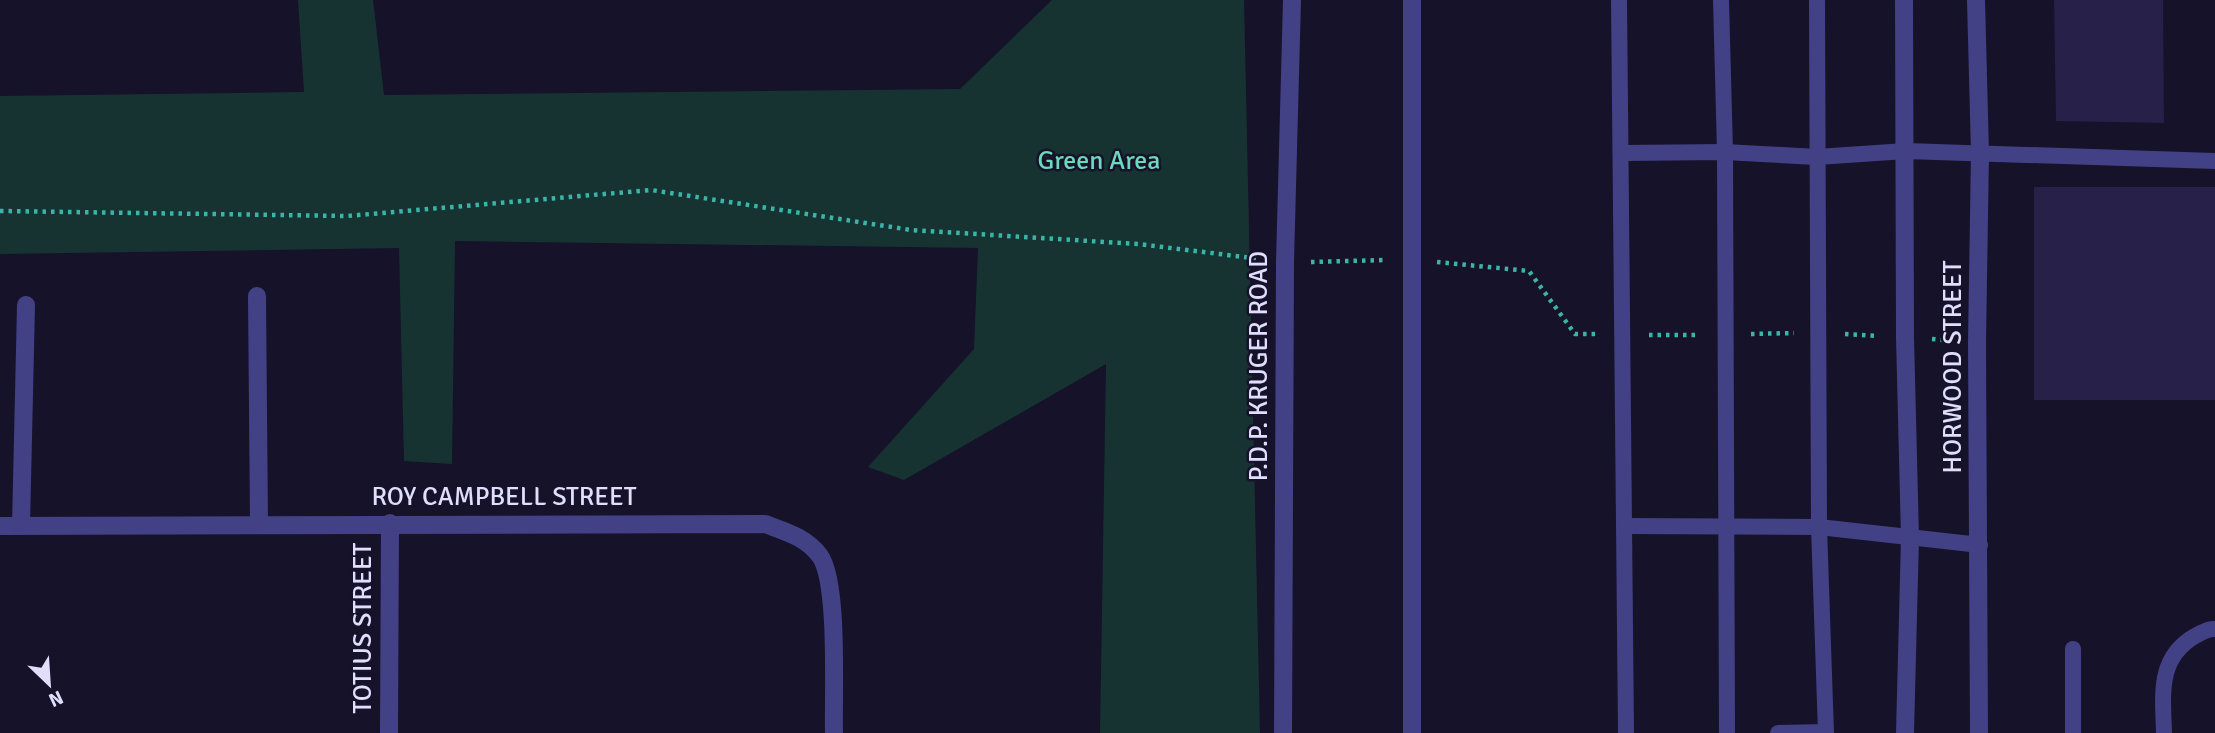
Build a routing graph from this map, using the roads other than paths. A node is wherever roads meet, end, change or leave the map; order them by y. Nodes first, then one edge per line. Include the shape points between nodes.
1 (1292, 0) edge
2 (1412, 0) edge
3 (1619, 0) edge
4 (1721, 0) edge
5 (1817, 0) edge
6 (1904, 0) edge
7 (1976, 0) edge
8 (1906, 151) junction
9 (1725, 152) junction
10 (1623, 153) junction
11 (1980, 153) junction
12 (1817, 157) junction
13 (2215, 161) edge
14 (257, 296) dead end
15 (26, 305) dead end
16 (390, 523) junction
17 (260, 524) junction
18 (0, 526) edge
19 (21, 526) junction
20 (1625, 526) junction
21 (1726, 526) junction
22 (1819, 527) junction
23 (1910, 538) junction
24 (1980, 545) junction
25 (2215, 629) edge
26 (2073, 649) dead end
27 (389, 733) edge
28 (834, 733) edge
29 (1283, 733) edge
30 (1412, 733) edge
31 (1626, 733) edge
32 (1727, 733) edge
33 (1778, 733) edge
34 (1826, 733) edge
35 (1905, 733) edge
36 (1979, 733) edge
37 (2073, 733) edge
38 (2164, 733) edge

1 - 29 street, P.D.P. KRUGER ROAD via 1285,262
2 - 30 street
3 - 10 lane
4 - 9 lane
5 - 12 lane
6 - 8 street
7 - 11 street, HORWOOD STREET
8 - 11 lane
8 - 12 lane
8 - 23 street
9 - 10 lane
9 - 12 lane
9 - 21 lane
10 - 20 lane
11 - 13 lane
11 - 24 street, HORWOOD STREET
12 - 22 lane
14 - 17 street
15 - 19 street
16 - 17 street, ROY CAMPBELL STREET
16 - 27 street, TOTIUS STREET
16 - 28 street, ROY CAMPBELL STREET via 765,524 801,538 821,558 829,587
17 - 19 street, ROY CAMPBELL STREET
18 - 19 street, ROY CAMPBELL STREET
20 - 21 lane
20 - 31 lane
21 - 22 lane
21 - 32 lane
22 - 23 lane
22 - 34 lane
23 - 24 lane
23 - 35 street
24 - 36 street, HORWOOD STREET
25 - 38 lane via 2181,644 2162,676
26 - 37 lane
33 - 34 lane

